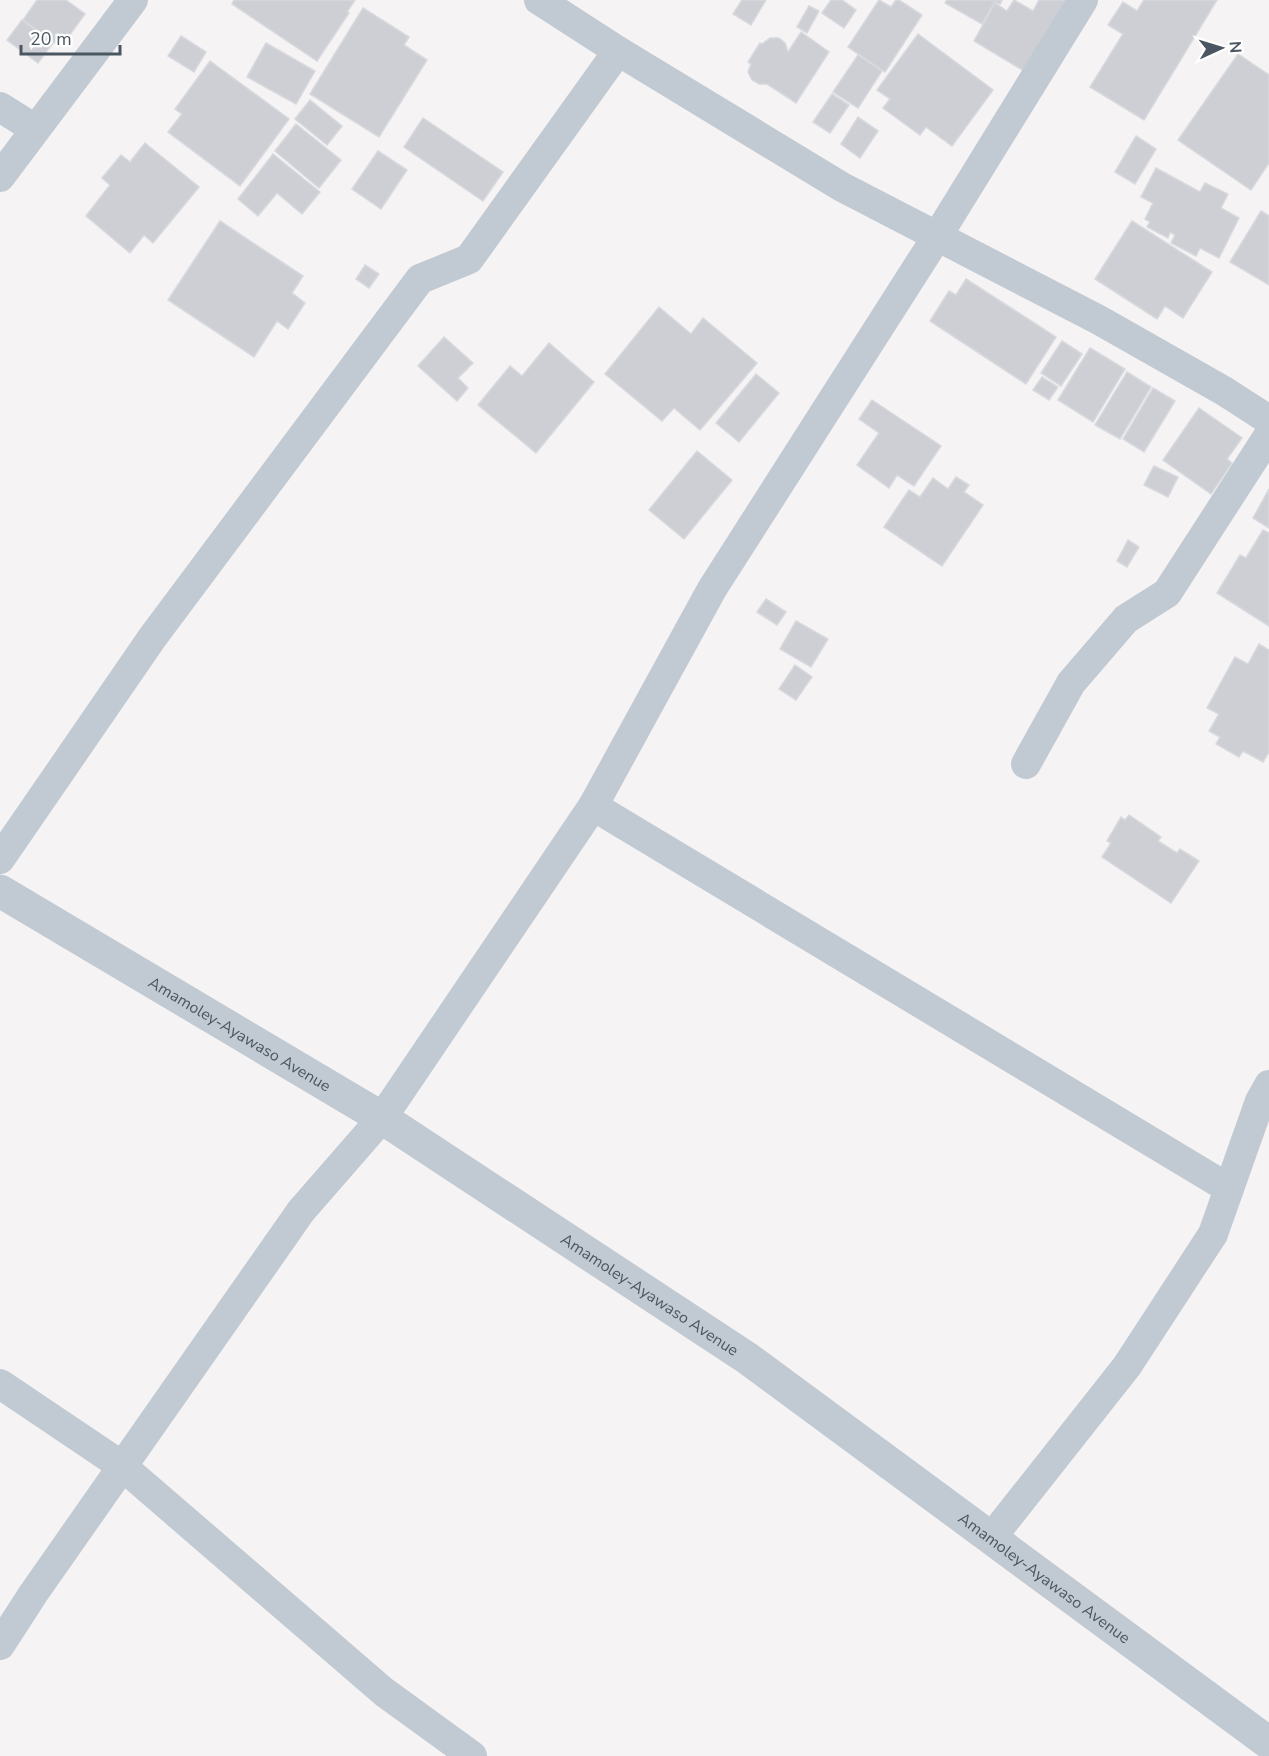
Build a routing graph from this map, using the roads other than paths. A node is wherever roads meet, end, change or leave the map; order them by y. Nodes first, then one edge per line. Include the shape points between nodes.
1 (133, 0) edge
2 (539, 0) edge
3 (1083, 0) edge
4 (618, 51) junction
5 (0, 107) edge
6 (35, 129) junction
7 (0, 177) edge
8 (938, 235) junction
9 (1269, 420) edge
10 (1269, 435) edge
11 (1026, 764) dead end
12 (593, 806) junction
13 (0, 859) edge
14 (0, 891) edge
15 (1269, 1085) edge
16 (382, 1119) junction
17 (1228, 1188) junction
18 (0, 1384) edge
19 (122, 1466) junction
20 (992, 1537) junction
21 (0, 1645) edge
22 (1269, 1743) edge
23 (472, 1756) edge

1 - 6 street
2 - 4 street
3 - 8 street
4 - 8 street via 842,186
4 - 13 street via 469,259 420,279 152,638
5 - 6 street
6 - 7 street
8 - 9 street via 1099,320
8 - 12 street via 712,589
10 - 11 street via 1167,592 1126,619 1071,683
12 - 16 street
12 - 17 street
14 - 16 street, Amamoley-Ayawaso Avenue
15 - 17 street
16 - 19 street via 301,1211
16 - 20 street, Amamoley-Ayawaso Avenue via 747,1358
17 - 20 street via 1213,1234 1127,1366
18 - 19 street
19 - 21 street
19 - 23 street via 384,1692
20 - 22 street, Amamoley-Ayawaso Avenue

